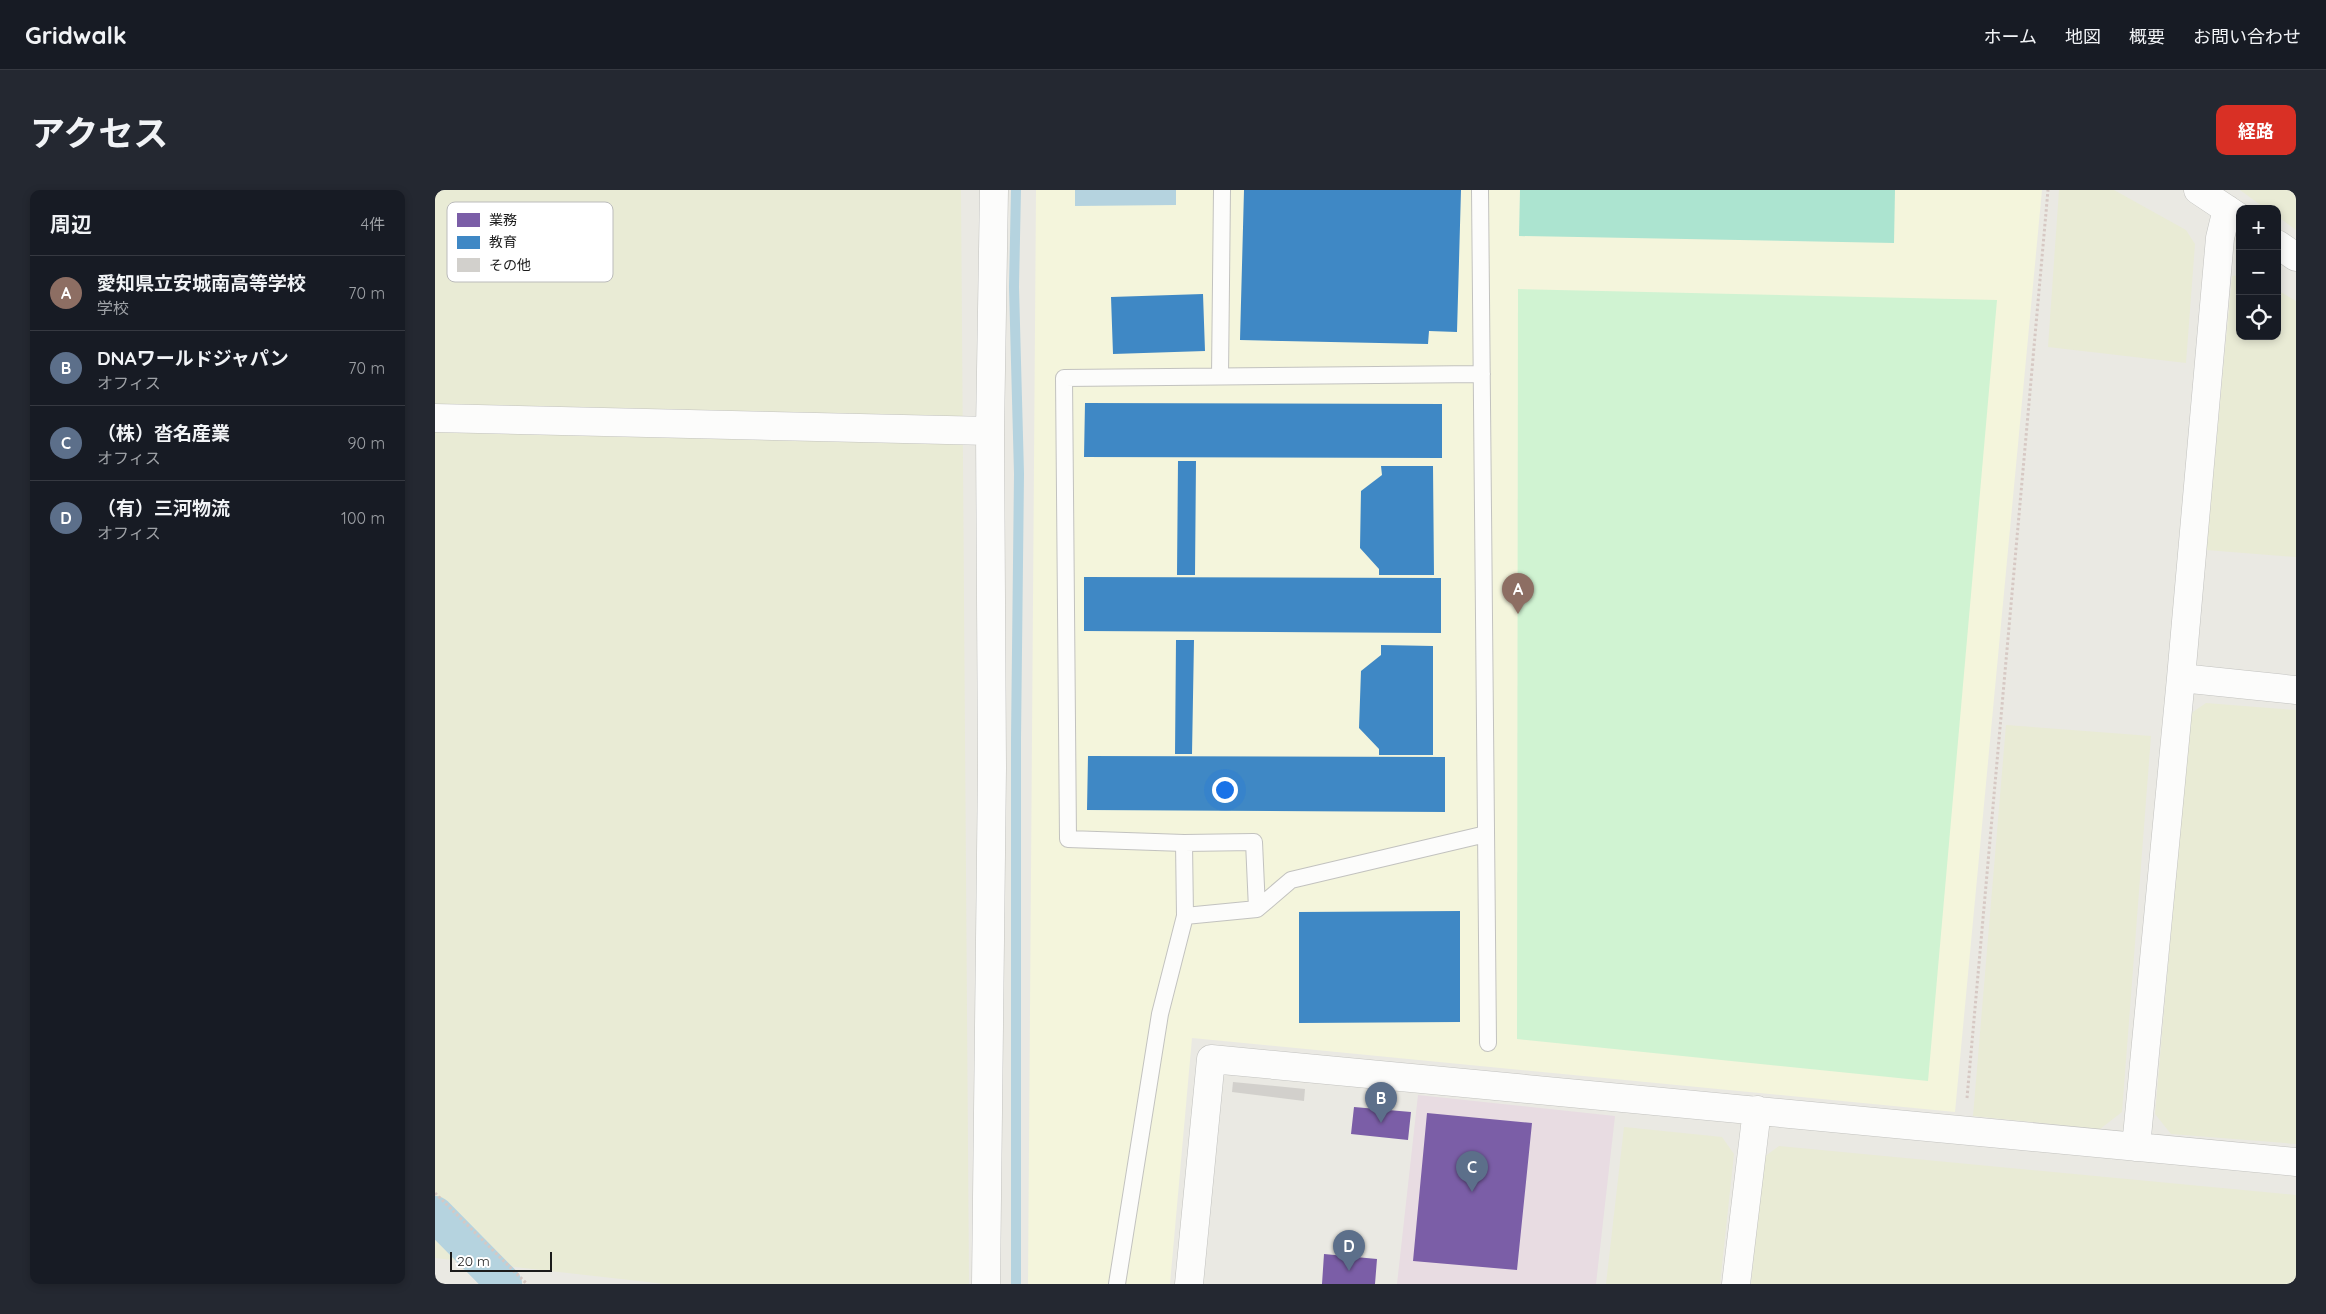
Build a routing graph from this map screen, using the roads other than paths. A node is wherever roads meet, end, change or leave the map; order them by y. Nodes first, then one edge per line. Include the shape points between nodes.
1 (994, 190) edge
2 (1223, 190) edge
3 (1480, 190) edge
4 (2198, 190) edge
5 (2234, 213) edge
6 (2281, 247) edge
7 (2296, 257) edge
8 (1482, 374) junction
9 (1220, 376) junction
10 (435, 418) edge
11 (990, 431) junction
12 (2181, 678) junction
13 (2296, 690) edge
14 (1486, 834) junction
15 (1183, 843) junction
16 (1257, 909) junction
17 (1185, 916) junction
18 (1488, 1043) dead end
19 (1757, 1110) junction
20 (2136, 1146) junction
21 (2296, 1162) edge
22 (986, 1284) edge
23 (1117, 1284) edge
24 (1189, 1284) edge
25 (1736, 1284) edge

1 - 11 street
2 - 9 lane
3 - 8 lane
4 - 5 street
5 - 12 street via 2219,238
6 - 7 street
8 - 9 lane
8 - 14 lane
9 - 15 lane via 1064,378 1068,839
10 - 11 street
11 - 22 street via 992,768
12 - 13 street
12 - 20 street
14 - 16 lane via 1291,880
14 - 18 lane
15 - 16 lane via 1254,842
15 - 17 lane
16 - 17 lane
17 - 23 lane via 1160,1014
19 - 20 street
19 - 24 street via 1211,1058
19 - 25 street
20 - 21 street

